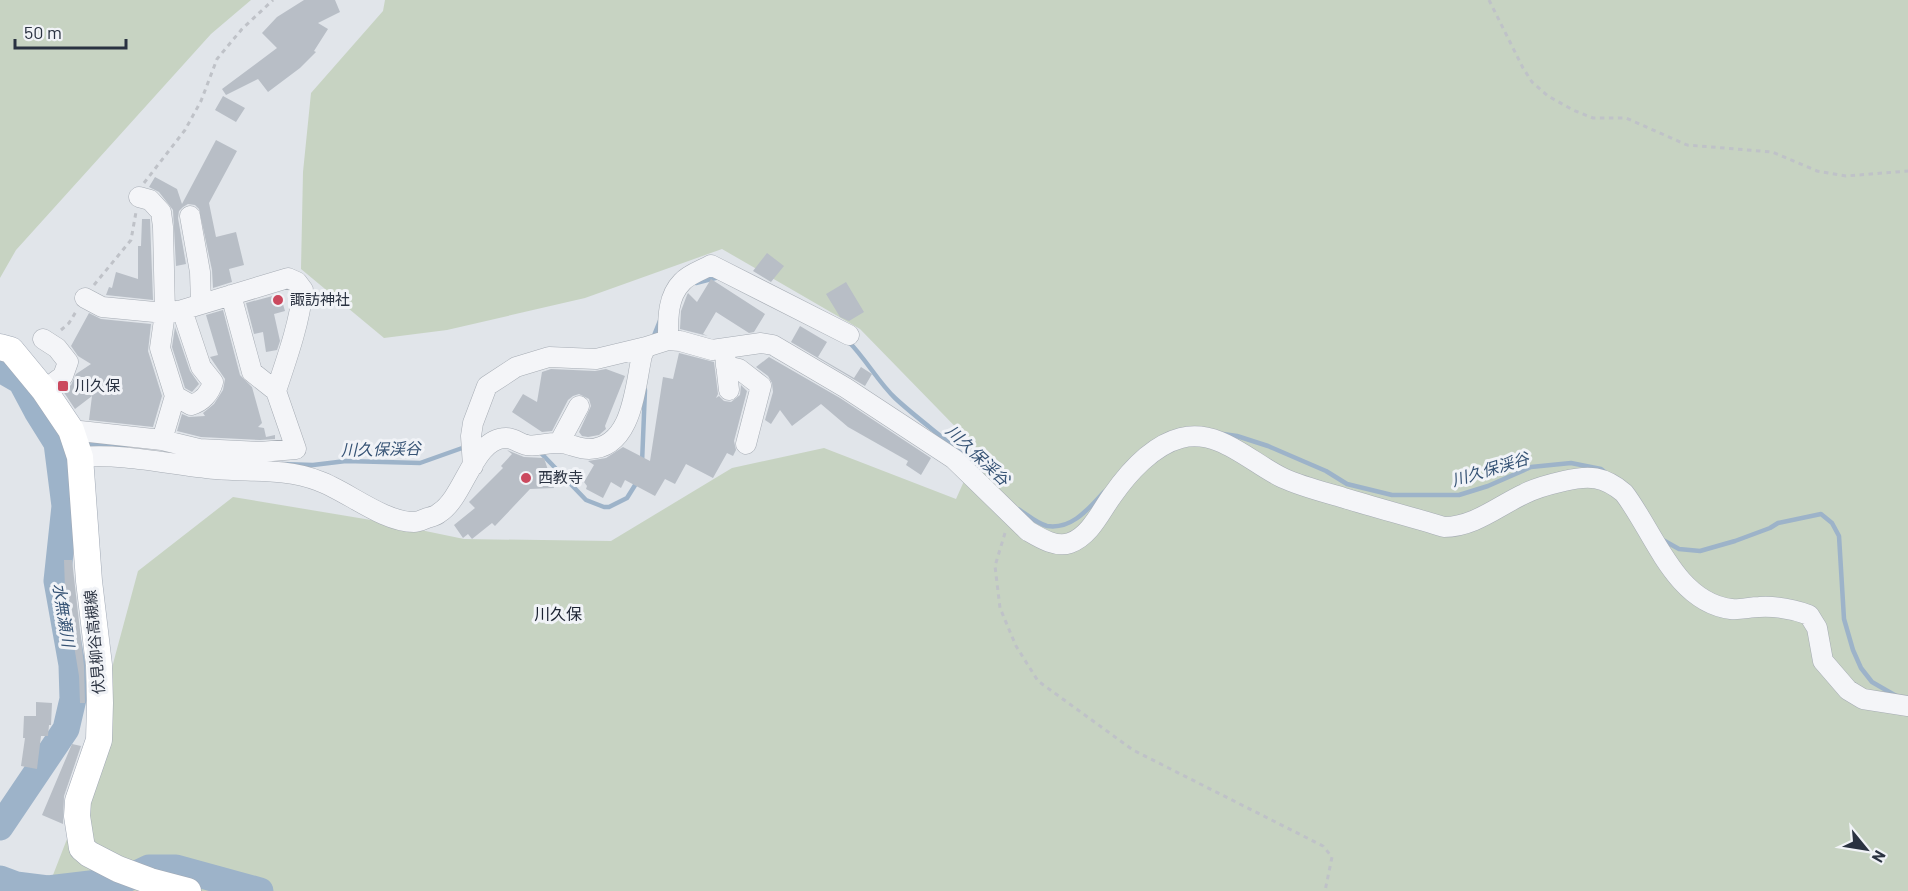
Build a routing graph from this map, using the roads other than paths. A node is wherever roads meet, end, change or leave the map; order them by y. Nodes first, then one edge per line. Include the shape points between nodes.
1 (139, 197) dead end
2 (190, 216) dead end
3 (231, 295) junction
4 (85, 298) dead end
5 (201, 304) junction
6 (173, 312) junction
7 (849, 335) dead end
8 (43, 339) dead end
9 (668, 340) junction
10 (0, 347) edge
11 (646, 347) junction
12 (725, 358) junction
13 (44, 390) junction
14 (729, 390) dead end
15 (276, 391) junction
16 (175, 396) junction
17 (579, 406) dead end
18 (162, 440) junction
19 (559, 443) junction
20 (76, 444) junction
21 (746, 444) dead end
22 (198, 458) junction
23 (473, 466) junction
24 (1908, 706) edge
25 (188, 891) edge

1 - 6 street via 150,200 161,213
2 - 5 street
3 - 5 street
3 - 15 street via 252,372
3 - 15 street via 288,278 303,290 294,338
4 - 6 street via 102,307
5 - 6 street
6 - 16 street via 160,348
6 - 16 street via 213,382 212,389 199,403 191,405
7 - 9 street via 711,265 683,280 672,295
8 - 13 street via 68,362 63,376
9 - 11 street
9 - 12 street via 712,350
10 - 13 main road, 伏見柳谷高槻線 via 11,350
11 - 19 street via 623,431 609,443 592,449
11 - 23 street via 596,358 549,357 516,367 487,386 473,423
12 - 14 street
12 - 21 street via 761,386
12 - 24 street via 762,343 782,350 954,459 1028,531 1058,544 1070,543 1083,534 1129,474 1163,445 1196,436 1218,441 1301,485 1444,527 1472,523 1527,492 1550,484 1588,477 1602,479 1624,493 1675,573 1700,597 1732,610 1782,608 1809,615 1817,628 1823,661 1848,690 1863,699
13 - 20 main road, 伏見柳谷高槻線
15 - 22 street via 296,449
16 - 18 street
17 - 19 street
18 - 20 street
18 - 22 street
19 - 23 street via 527,445 507,438 496,440 480,453
20 - 22 street via 104,455
20 - 25 main road, 伏見柳谷高槻線 via 100,703 99,740 78,801 82,848 118,869
22 - 23 street via 319,481 378,511 416,523 440,513

